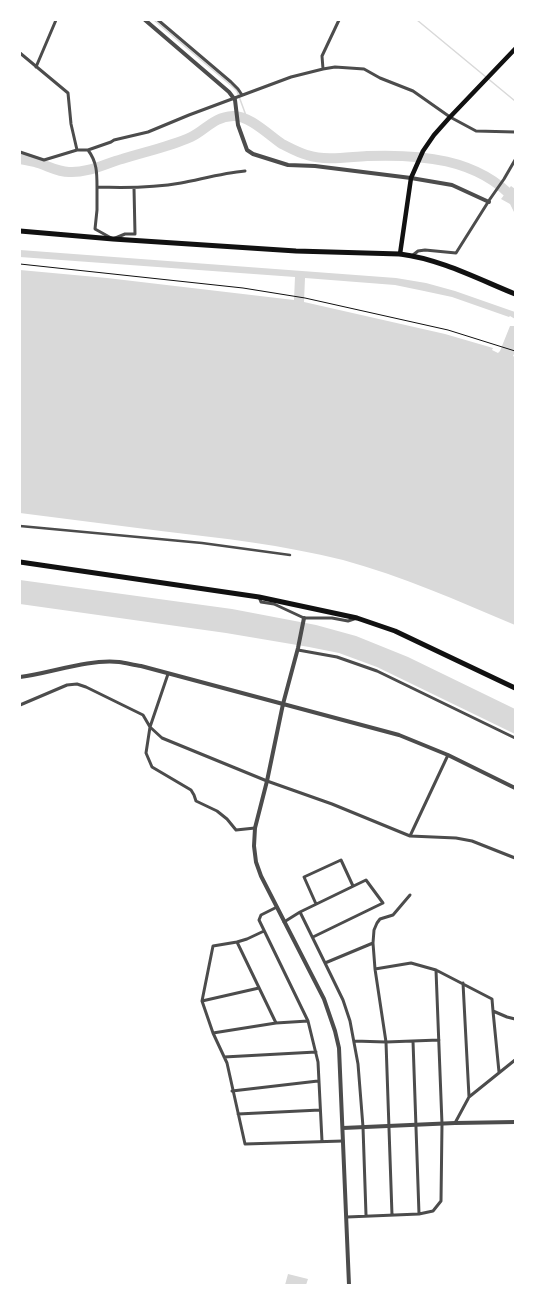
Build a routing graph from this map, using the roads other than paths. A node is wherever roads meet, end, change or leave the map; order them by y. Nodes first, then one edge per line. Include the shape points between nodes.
1 (56, 20) edge
2 (145, 20) edge
3 (158, 20) edge
4 (339, 20) edge
5 (515, 49) edge
6 (20, 53) edge
7 (36, 67) junction
8 (323, 69) junction
9 (242, 95) junction
10 (234, 99) junction
11 (450, 117) junction
12 (515, 132) edge
13 (77, 150) junction
14 (88, 150) junction
15 (20, 152) edge
16 (515, 160) edge
17 (245, 171) dead end
18 (411, 178) junction
19 (97, 187) junction
20 (134, 188) junction
21 (489, 201) junction
22 (20, 231) edge
23 (114, 239) junction
24 (400, 254) junction
25 (412, 256) junction
26 (515, 294) edge
27 (20, 526) edge
28 (290, 555) dead end
29 (20, 562) edge
30 (259, 597) junction
31 (304, 618) junction
32 (357, 618) junction
33 (298, 649) junction
34 (168, 674) junction
35 (20, 677) edge
36 (515, 688) edge
37 (283, 704) junction
38 (20, 705) edge
39 (150, 727) junction
40 (515, 738) edge
41 (448, 755) junction
42 (267, 780) junction
43 (515, 788) edge
44 (255, 828) junction
45 (410, 836) junction
46 (515, 858) edge
47 (353, 886) junction
48 (410, 895) dead end
49 (316, 904) junction
50 (277, 908) junction
51 (300, 912) junction
52 (284, 922) junction
53 (264, 931) junction
54 (313, 937) junction
55 (237, 942) junction
56 (372, 943) junction
57 (325, 963) junction
58 (375, 969) junction
59 (436, 970) junction
60 (463, 983) junction
61 (259, 988) junction
62 (202, 1001) junction
63 (493, 1011) junction
64 (515, 1019) edge
65 (308, 1021) junction
66 (276, 1023) junction
67 (213, 1033) junction
68 (439, 1040) junction
69 (354, 1041) junction
70 (413, 1041) junction
71 (386, 1042) junction
72 (316, 1052) junction
73 (224, 1057) junction
74 (515, 1060) edge
75 (499, 1072) junction
76 (318, 1081) junction
77 (232, 1091) junction
78 (469, 1097) junction
79 (320, 1110) junction
80 (238, 1114) junction
81 (515, 1122) edge
82 (455, 1123) junction
83 (416, 1124) junction
84 (442, 1124) junction
85 (389, 1126) junction
86 (363, 1127) junction
87 (343, 1128) junction
88 (322, 1141) junction
89 (343, 1141) junction
90 (419, 1214) junction
91 (366, 1215) junction
92 (392, 1215) junction
93 (347, 1217) junction
94 (349, 1285) edge

1 - 7 street
2 - 10 street via 221,84
3 - 9 street via 231,82
4 - 8 street via 322,56
5 - 11 main road
6 - 7 street
7 - 13 street via 68,93
8 - 9 street via 291,77
8 - 11 street via 335,67 364,70 413,91
9 - 10 street
10 - 14 street via 148,132 114,140
10 - 18 street via 238,125 247,150 254,154 288,165
11 - 12 street via 476,131
11 - 18 main road via 423,151
13 - 14 street
13 - 15 street via 44,160
14 - 19 street via 97,170
16 - 21 street
17 - 20 street via 180,183
18 - 21 street via 452,185
18 - 24 main road
19 - 20 street
19 - 23 street via 95,229
20 - 23 street via 135,234 125,234
21 - 25 street via 456,253 425,250 418,251
22 - 23 main road
23 - 24 main road via 296,251
24 - 25 main road
25 - 26 main road via 460,270
27 - 28 street via 202,543
29 - 30 main road
30 - 31 street via 261,602 274,604
30 - 32 main road
31 - 32 street
31 - 33 street
32 - 36 main road via 395,631
33 - 37 street
33 - 40 street via 337,657 377,671
34 - 35 street via 119,662 102,662
34 - 37 street
34 - 39 street
37 - 41 street via 400,735
37 - 42 street
38 - 39 street via 76,684 143,715
39 - 42 street via 162,738
39 - 44 street via 146,753 152,767 190,790 196,801 216,811 236,830
41 - 43 street
41 - 45 street
42 - 44 street
42 - 45 street
44 - 50 street via 256,862
45 - 46 street via 472,841
47 - 49 street
47 - 49 street via 341,860 304,877
47 - 54 street via 366,880 383,903
48 - 56 street via 393,915 380,919 374,930
49 - 51 street
50 - 52 street
50 - 53 street via 261,915
51 - 52 street
51 - 54 street
52 - 87 street via 324,999 335,1031 341,1066
53 - 55 street
53 - 65 street
54 - 57 street
55 - 61 street
55 - 62 street via 213,946
56 - 57 street
56 - 58 street
57 - 69 street via 343,1000
58 - 59 street via 411,963
58 - 71 street
59 - 60 street
59 - 68 street
60 - 63 street via 492,999
60 - 78 street
61 - 62 street
61 - 66 street
62 - 67 street
63 - 64 street
63 - 75 street
65 - 66 street
65 - 72 street
66 - 67 street
67 - 73 street
68 - 70 street
68 - 84 street
69 - 71 street
69 - 86 street
70 - 71 street
70 - 83 street
71 - 85 street
72 - 73 street
72 - 76 street
73 - 77 street
74 - 75 street
75 - 78 street
76 - 77 street
76 - 79 street
77 - 80 street
78 - 82 street
79 - 80 street
79 - 88 street
80 - 88 street via 245,1144
81 - 82 street
82 - 84 street
83 - 84 street
83 - 85 street
83 - 90 street
84 - 90 street via 441,1201 433,1212
85 - 86 street
85 - 92 street
86 - 87 street
86 - 91 street
87 - 89 street
88 - 89 street
89 - 93 street
90 - 92 street
91 - 92 street
91 - 93 street
93 - 94 street

